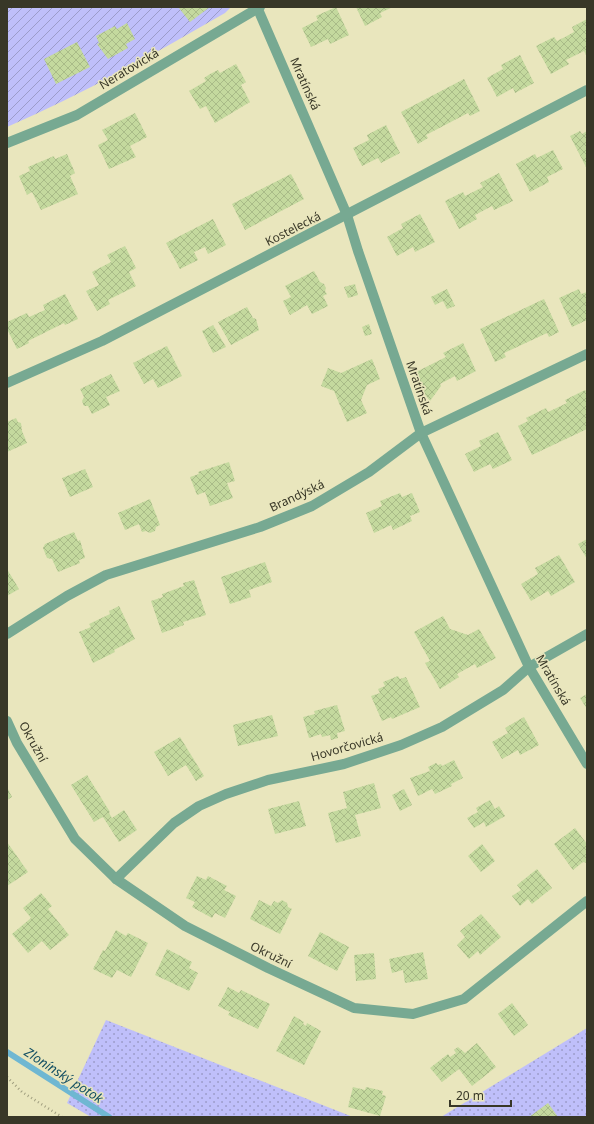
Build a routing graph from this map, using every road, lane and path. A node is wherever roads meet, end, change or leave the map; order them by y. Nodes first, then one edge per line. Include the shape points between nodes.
1 (258, 7) edge
2 (587, 90) edge
3 (7, 143) edge
4 (347, 215) junction
5 (587, 354) edge
6 (7, 383) edge
7 (421, 433) junction
8 (7, 634) edge
9 (587, 634) edge
10 (529, 667) junction
11 (7, 721) edge
12 (587, 764) edge
13 (116, 879) junction
14 (587, 901) edge
15 (7, 1077) edge
16 (62, 1117) edge

1 - 3 street, Neratovická via 77,115
1 - 4 street, Mratínská
2 - 4 street, Kostelecká
4 - 6 street, Kostelecká via 102,341
4 - 7 street, Mratínská
5 - 7 street, Brandýská
7 - 8 street, Brandýská via 369,472 312,506 260,527 106,574
7 - 10 street, Mratínská
9 - 10 street, Hovorčovická
10 - 12 street, Mratínská
10 - 13 street, Hovorčovická via 503,690 442,727 401,745 344,764 268,780 199,806 174,823
11 - 13 street, Okružní via 17,743 75,839
13 - 14 street, Okružní via 184,926 354,1008 414,1014 464,999
15 - 16 path via 22,1092

